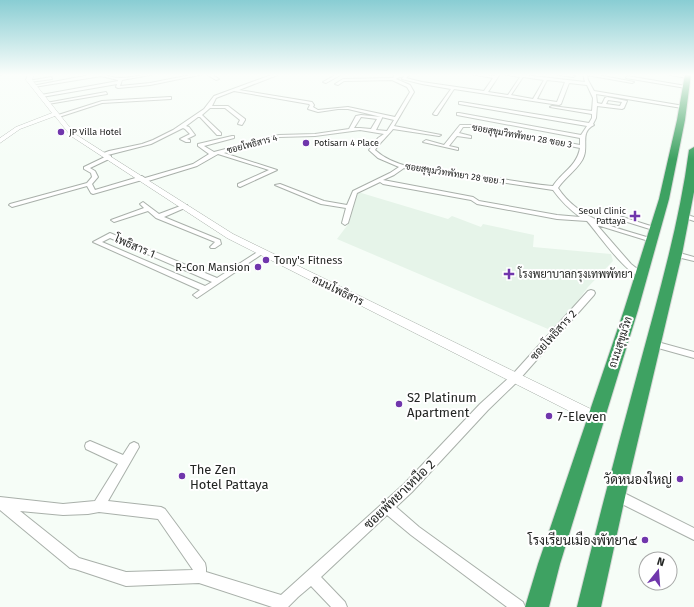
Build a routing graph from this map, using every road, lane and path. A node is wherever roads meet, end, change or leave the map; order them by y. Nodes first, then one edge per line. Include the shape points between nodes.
1 (47, 102) edge
2 (101, 102) edge
3 (210, 102) edge
4 (306, 102) edge
5 (406, 102) edge
6 (409, 102) edge
7 (443, 102) edge
8 (528, 102) edge
9 (549, 102) edge
10 (560, 102) edge
11 (654, 102) edge
12 (683, 102) edge
13 (461, 103) dead end
14 (595, 104) joint
15 (604, 105) dead end
16 (209, 107) junction
17 (682, 107) junction
18 (406, 109) dead end
19 (593, 113) junction
20 (435, 114) dead end
21 (459, 114) dead end
22 (56, 115) junction
23 (198, 116) junction
24 (397, 119) junction
25 (240, 124) dead end
26 (592, 124) junction
27 (182, 126) junction
28 (392, 127) junction
29 (351, 130) junction
30 (373, 130) junction
31 (388, 133) junction
32 (219, 134) dead end
33 (456, 134) junction
34 (439, 135) dead end
35 (232, 137) dead end
36 (469, 137) dead end
37 (582, 137) junction
38 (0, 141) edge
39 (188, 141) dead end
40 (426, 142) dead end
41 (446, 146) junction
42 (584, 148) junction
43 (456, 149) dead end
44 (220, 152) junction
45 (675, 152) junction
46 (213, 154) junction
47 (694, 154) edge
48 (106, 156) junction
49 (403, 166) junction
50 (144, 179) junction
51 (383, 182) dead end
52 (89, 184) junction
53 (240, 185) dead end
54 (278, 185) dead end
55 (555, 188) junction
56 (143, 204) dead end
57 (12, 205) dead end
58 (185, 206) junction
59 (350, 207) junction
60 (148, 209) junction
61 (610, 215) dead end
62 (689, 217) edge
63 (158, 218) junction
64 (589, 219) junction
65 (114, 220) dead end
66 (344, 223) dead end
67 (654, 235) junction
68 (213, 247) dead end
69 (261, 252) junction
70 (676, 254) junction
71 (694, 260) edge
72 (641, 275) junction
73 (217, 281) junction
74 (205, 289) junction
75 (591, 292) dead end
76 (197, 295) dead end
77 (654, 344) junction
78 (694, 355) edge
79 (515, 378) junction
80 (596, 418) junction
81 (90, 446) dead end
82 (134, 447) dead end
83 (124, 461) junction
84 (616, 494) junction
85 (1, 503) edge
86 (99, 506) junction
87 (387, 506) junction
88 (694, 534) edge
89 (199, 576) junction
90 (312, 577) junction
91 (281, 605) edge
92 (340, 607) edge
93 (518, 607) edge
94 (537, 607) edge
95 (589, 607) edge

1 - 22 street, ถนนโพธิสาร
2 - 22 street
3 - 16 street
4 - 24 street via 310,103 310,108 315,110 343,108
5 - 24 street, ซอยสุขุมวิทพัทยา 28 ซอย 1
6 - 18 street
7 - 20 street
8 - 19 street
9 - 10 street
11 - 17 street
12 - 17 highway, ถนนสุขุมวิท
13 - 26 street
14 - 15 street
14 - 19 street
16 - 23 street
16 - 25 street via 226,107 243,120
17 - 45 highway, ถนนสุขุมวิท
19 - 26 street
21 - 37 street
22 - 38 street via 18,128
22 - 48 street, ถนนโพธิสาร via 74,135
23 - 27 street
23 - 32 street
24 - 28 street, ซอยสุขุมวิทพัทยา 28 ซอย 1
26 - 37 street
27 - 39 street via 193,134 182,139
27 - 48 street via 156,141 121,148
28 - 31 street, ซอยสุขุมวิทพัทยา 28 ซอย 1
28 - 34 street
29 - 30 street, ซอยโพธิสาร 4
29 - 30 street via 361,116 380,118
29 - 44 street, ซอยโพธิสาร 4 via 316,135 279,136
30 - 31 street, ซอยโพธิสาร 4
31 - 49 street, ซอยสุขุมวิทพัทยา 28 ซอย 1 via 372,150 374,154
33 - 36 street
33 - 41 street, ซอยสุขุมวิทพัทยา 28 ซอย 3
33 - 42 street, ซอยสุขุมวิทพัทยา 28 ซอย 3 via 462,126 473,126
35 - 46 street via 200,145
37 - 42 street
40 - 41 street
41 - 43 street
42 - 55 street via 581,159 560,178
44 - 46 street, ซอยโพธิสาร 4
44 - 53 street via 274,170
45 - 47 highway via 682,155
45 - 67 highway, ถนนสุขุมวิท
46 - 50 street, ซอยโพธิสาร 4 via 195,165
47 - 62 highway
48 - 50 street, ถนนโพธิสาร
48 - 52 street via 86,168 93,172 95,177
49 - 55 street, ซอยสุขุมวิทพัทยา 28 ซอย 1 via 520,185
49 - 59 street via 356,192 352,196
50 - 52 street, ซอยโพธิสาร 4 via 93,192
50 - 58 street, ถนนโพธิสาร
51 - 64 street via 550,216
52 - 57 street
54 - 59 street via 323,203
55 - 64 street via 567,205
56 - 60 street
58 - 63 street
58 - 69 street, ถนนโพธิสาร via 230,236
59 - 66 street
60 - 63 street
60 - 65 street
61 - 67 street
62 - 70 highway
63 - 68 street via 218,241
64 - 67 street via 600,224
64 - 72 street via 628,266
67 - 72 highway, ถนนสุขุมวิท
69 - 73 street
69 - 79 street, ถนนโพธิสาร
70 - 71 street
70 - 77 highway
72 - 80 highway, ถนนสุขุมวิท
73 - 74 street
73 - 74 street, โพธิสาร 1 via 110,235 96,242
74 - 76 street
75 - 79 street, ซอยโพธิสาร 2
77 - 78 street
77 - 84 highway
79 - 80 street, ถนนโพธิสาร
79 - 87 street, ซอยพัทยาเหนือ 2
80 - 94 highway, ถนนสุขุมวิท
81 - 83 street
82 - 83 street
83 - 86 street
84 - 88 street
84 - 95 highway
85 - 86 street via 50,508 88,509
85 - 89 street via 75,563 126,579
86 - 89 street via 161,513 200,568
87 - 90 street, ซอยพัทยาเหนือ 2
87 - 93 street via 415,531
89 - 91 street
90 - 91 street, ซอยพัทยาเหนือ 2
90 - 92 street

